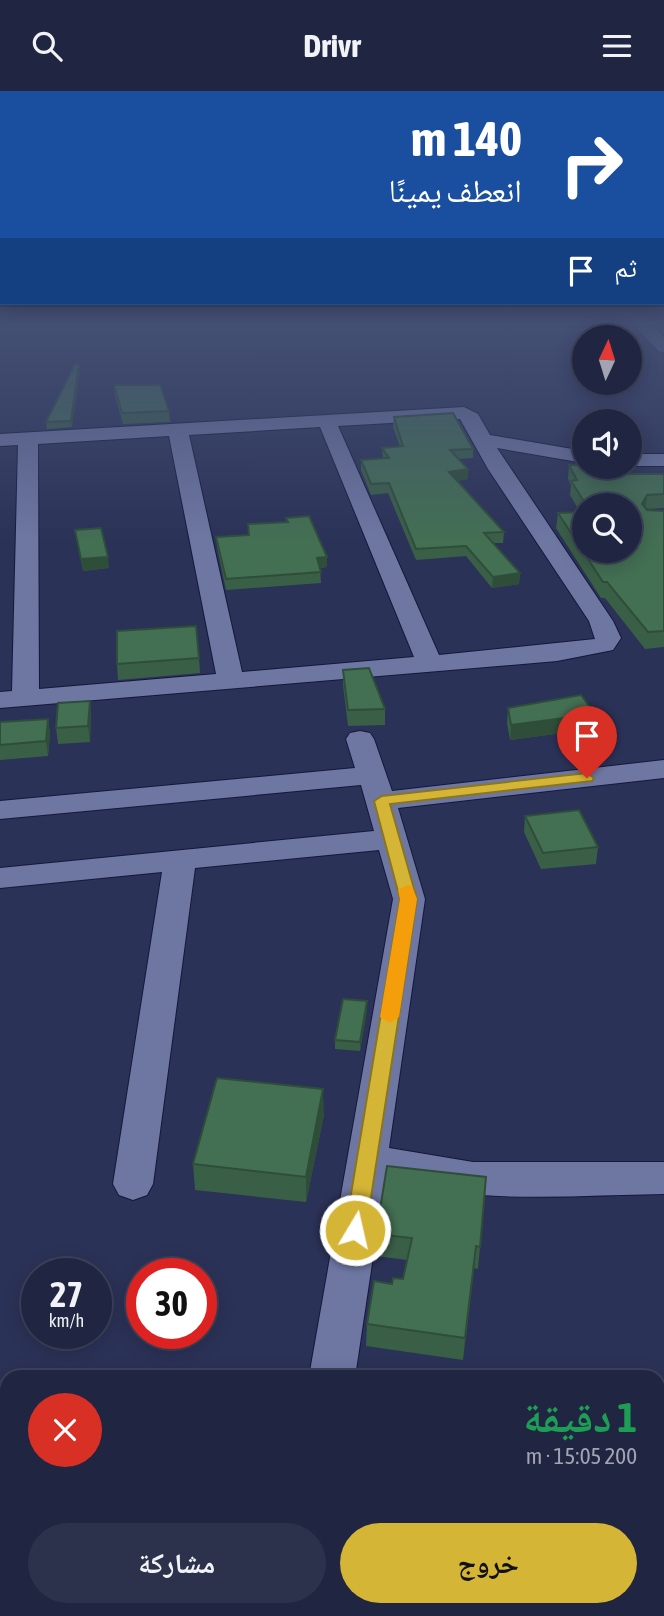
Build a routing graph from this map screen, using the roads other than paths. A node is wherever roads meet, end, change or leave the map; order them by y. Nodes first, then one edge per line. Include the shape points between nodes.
1 (327, 422) junction
2 (178, 430) junction
3 (29, 439) junction
4 (0, 440) edge
5 (483, 440) junction
6 (572, 455) edge
7 (642, 460) edge
8 (664, 460) edge
9 (429, 661) junction
10 (230, 679) junction
11 (13, 699) edge
12 (360, 739) dead end
13 (664, 769) edge
14 (376, 788) junction
15 (0, 810) edge
16 (392, 839) junction
17 (180, 860) junction
18 (0, 879) edge
19 (367, 1156) junction
20 (664, 1178) edge
21 (133, 1184) dead end
22 (333, 1370) edge

1 - 2 street
1 - 5 street via 464,413
1 - 9 street
2 - 3 street
2 - 10 street
3 - 4 street
3 - 11 street
5 - 6 street
5 - 9 street via 608,638 604,645 558,653
7 - 8 street
9 - 10 street
10 - 11 street
12 - 14 street
13 - 14 street
14 - 15 street
14 - 16 street
16 - 17 street
16 - 19 street via 409,899
17 - 18 street
17 - 21 street
19 - 20 street via 393,1167 439,1174
19 - 22 street

